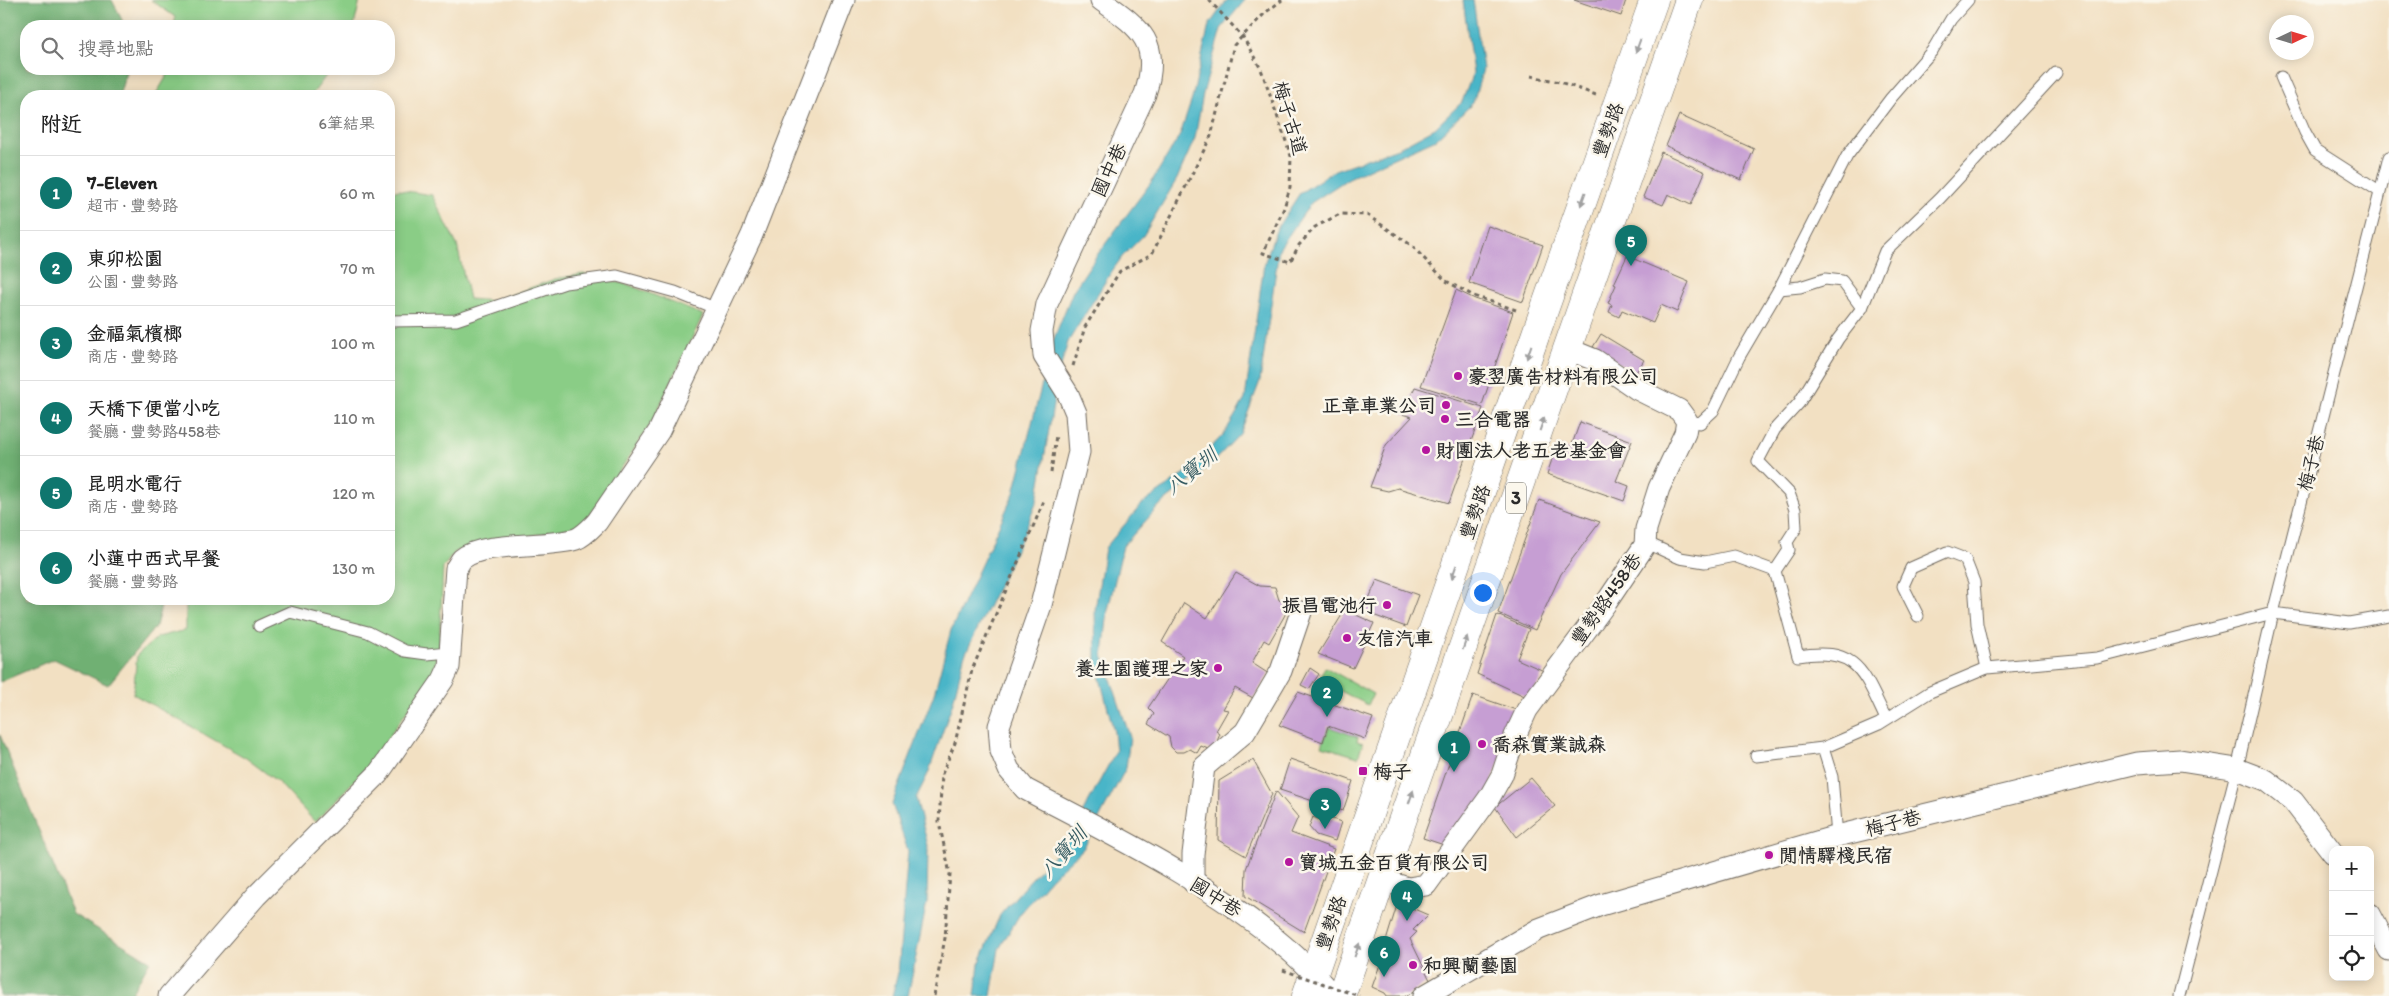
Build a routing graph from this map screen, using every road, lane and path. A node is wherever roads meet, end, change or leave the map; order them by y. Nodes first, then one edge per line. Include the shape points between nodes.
1 (844, 0) edge
2 (1101, 0) edge
3 (1209, 0) edge
4 (1654, 0) edge
5 (1689, 0) edge
6 (1968, 0) edge
7 (2056, 73) dead end
8 (1531, 76) dead end
9 (2281, 77) dead end
10 (1599, 96) dead end
11 (2389, 157) edge
12 (2379, 191) junction
13 (1779, 288) junction
14 (1862, 308) junction
15 (717, 309) junction
16 (1541, 319) junction
17 (395, 321) edge
18 (1568, 349) junction
19 (1688, 421) junction
20 (1645, 542) junction
21 (1775, 571) junction
22 (1301, 612) dead end
23 (2273, 613) junction
24 (1918, 616) dead end
25 (2389, 616) edge
26 (259, 626) dead end
27 (450, 652) junction
28 (1986, 668) junction
29 (1886, 720) junction
30 (1823, 748) junction
31 (1756, 756) dead end
32 (2237, 769) junction
33 (1837, 836) junction
34 (2329, 848) edge
35 (1382, 880) junction
36 (1192, 882) junction
37 (2374, 922) edge
38 (2389, 950) edge
39 (1283, 970) dead end
40 (1310, 985) edge
41 (169, 996) edge
42 (1333, 996) edge
43 (1341, 996) edge
44 (1359, 996) edge
45 (1424, 996) edge
46 (2179, 996) edge

1 - 15 street via 752,236
2 - 36 street, 國中巷 via 1129,20 1143,35 1151,54 1151,75 1047,304 1042,331 1044,356 1076,413 1079,452 1041,606 999,726 1001,751 1010,770 1025,789
3 - 16 path, 梅子古道 via 1243,36 1261,69 1291,156 1290,187 1284,208 1263,253 1290,262 1298,246 1315,227 1340,214 1367,215 1411,245 1446,281 1474,296
4 -> 16 main road, 豐勢路 / 3
5 - 18 main road, 豐勢路 / 3
6 - 13 lane via 1951,18 1932,51 1847,156
7 - 14 lane via 1940,198 1885,251
8 - 10 path
9 - 12 lane via 2315,150
11 - 12 lane, 梅子巷
12 - 23 lane, 梅子巷
13 - 14 lane via 1800,287 1825,279 1842,281
13 - 19 lane via 1713,411 1700,423
14 - 21 lane via 1838,339 1799,403 1775,430 1758,461 1789,493 1795,510 1796,528 1787,542 1789,550
15 - 17 lane via 675,292 617,276 565,283 456,320
15 - 27 street via 659,430 597,522 576,538 487,550 462,559 456,568
16 -> 40 main road, 豐勢路 / 3
18 - 19 street via 1595,360 1637,389 1679,410
35 -> 18 main road, 豐勢路 / 3
19 - 20 street, 豐勢路458巷 via 1659,488
20 - 21 lane via 1680,558 1705,562 1734,556
20 - 35 street, 豐勢路458巷 via 1606,603 1528,710 1502,775 1432,884 1408,888
21 - 29 lane via 1798,656 1819,653 1849,659 1865,677
22 - 36 street via 1281,671 1245,732 1204,767
23 - 25 lane via 2349,623
23 - 28 lane via 2097,658
23 - 32 lane, 梅子巷
24 - 28 lane via 1903,586 1911,568 1947,552 1965,559 1974,582 1977,624
26 - 27 lane via 290,612 368,632 405,651 426,654
27 - 41 street via 449,667 442,680 378,774 256,896
28 - 29 lane via 1930,692
29 - 30 lane
30 - 31 lane
30 - 33 lane via 1832,777
32 - 33 street, 梅子巷 via 2180,760 2137,763
32 - 34 street, 梅子巷 via 2266,780 2293,801
32 - 46 lane, 梅子巷
33 - 45 street, 梅子巷 via 1601,905 1548,925
43 -> 35 main road, 豐勢路 / 3
36 - 40 street, 國中巷 via 1239,910 1287,948
37 - 38 street
39 - 44 path, bridge
40 - 42 street, 國中巷

